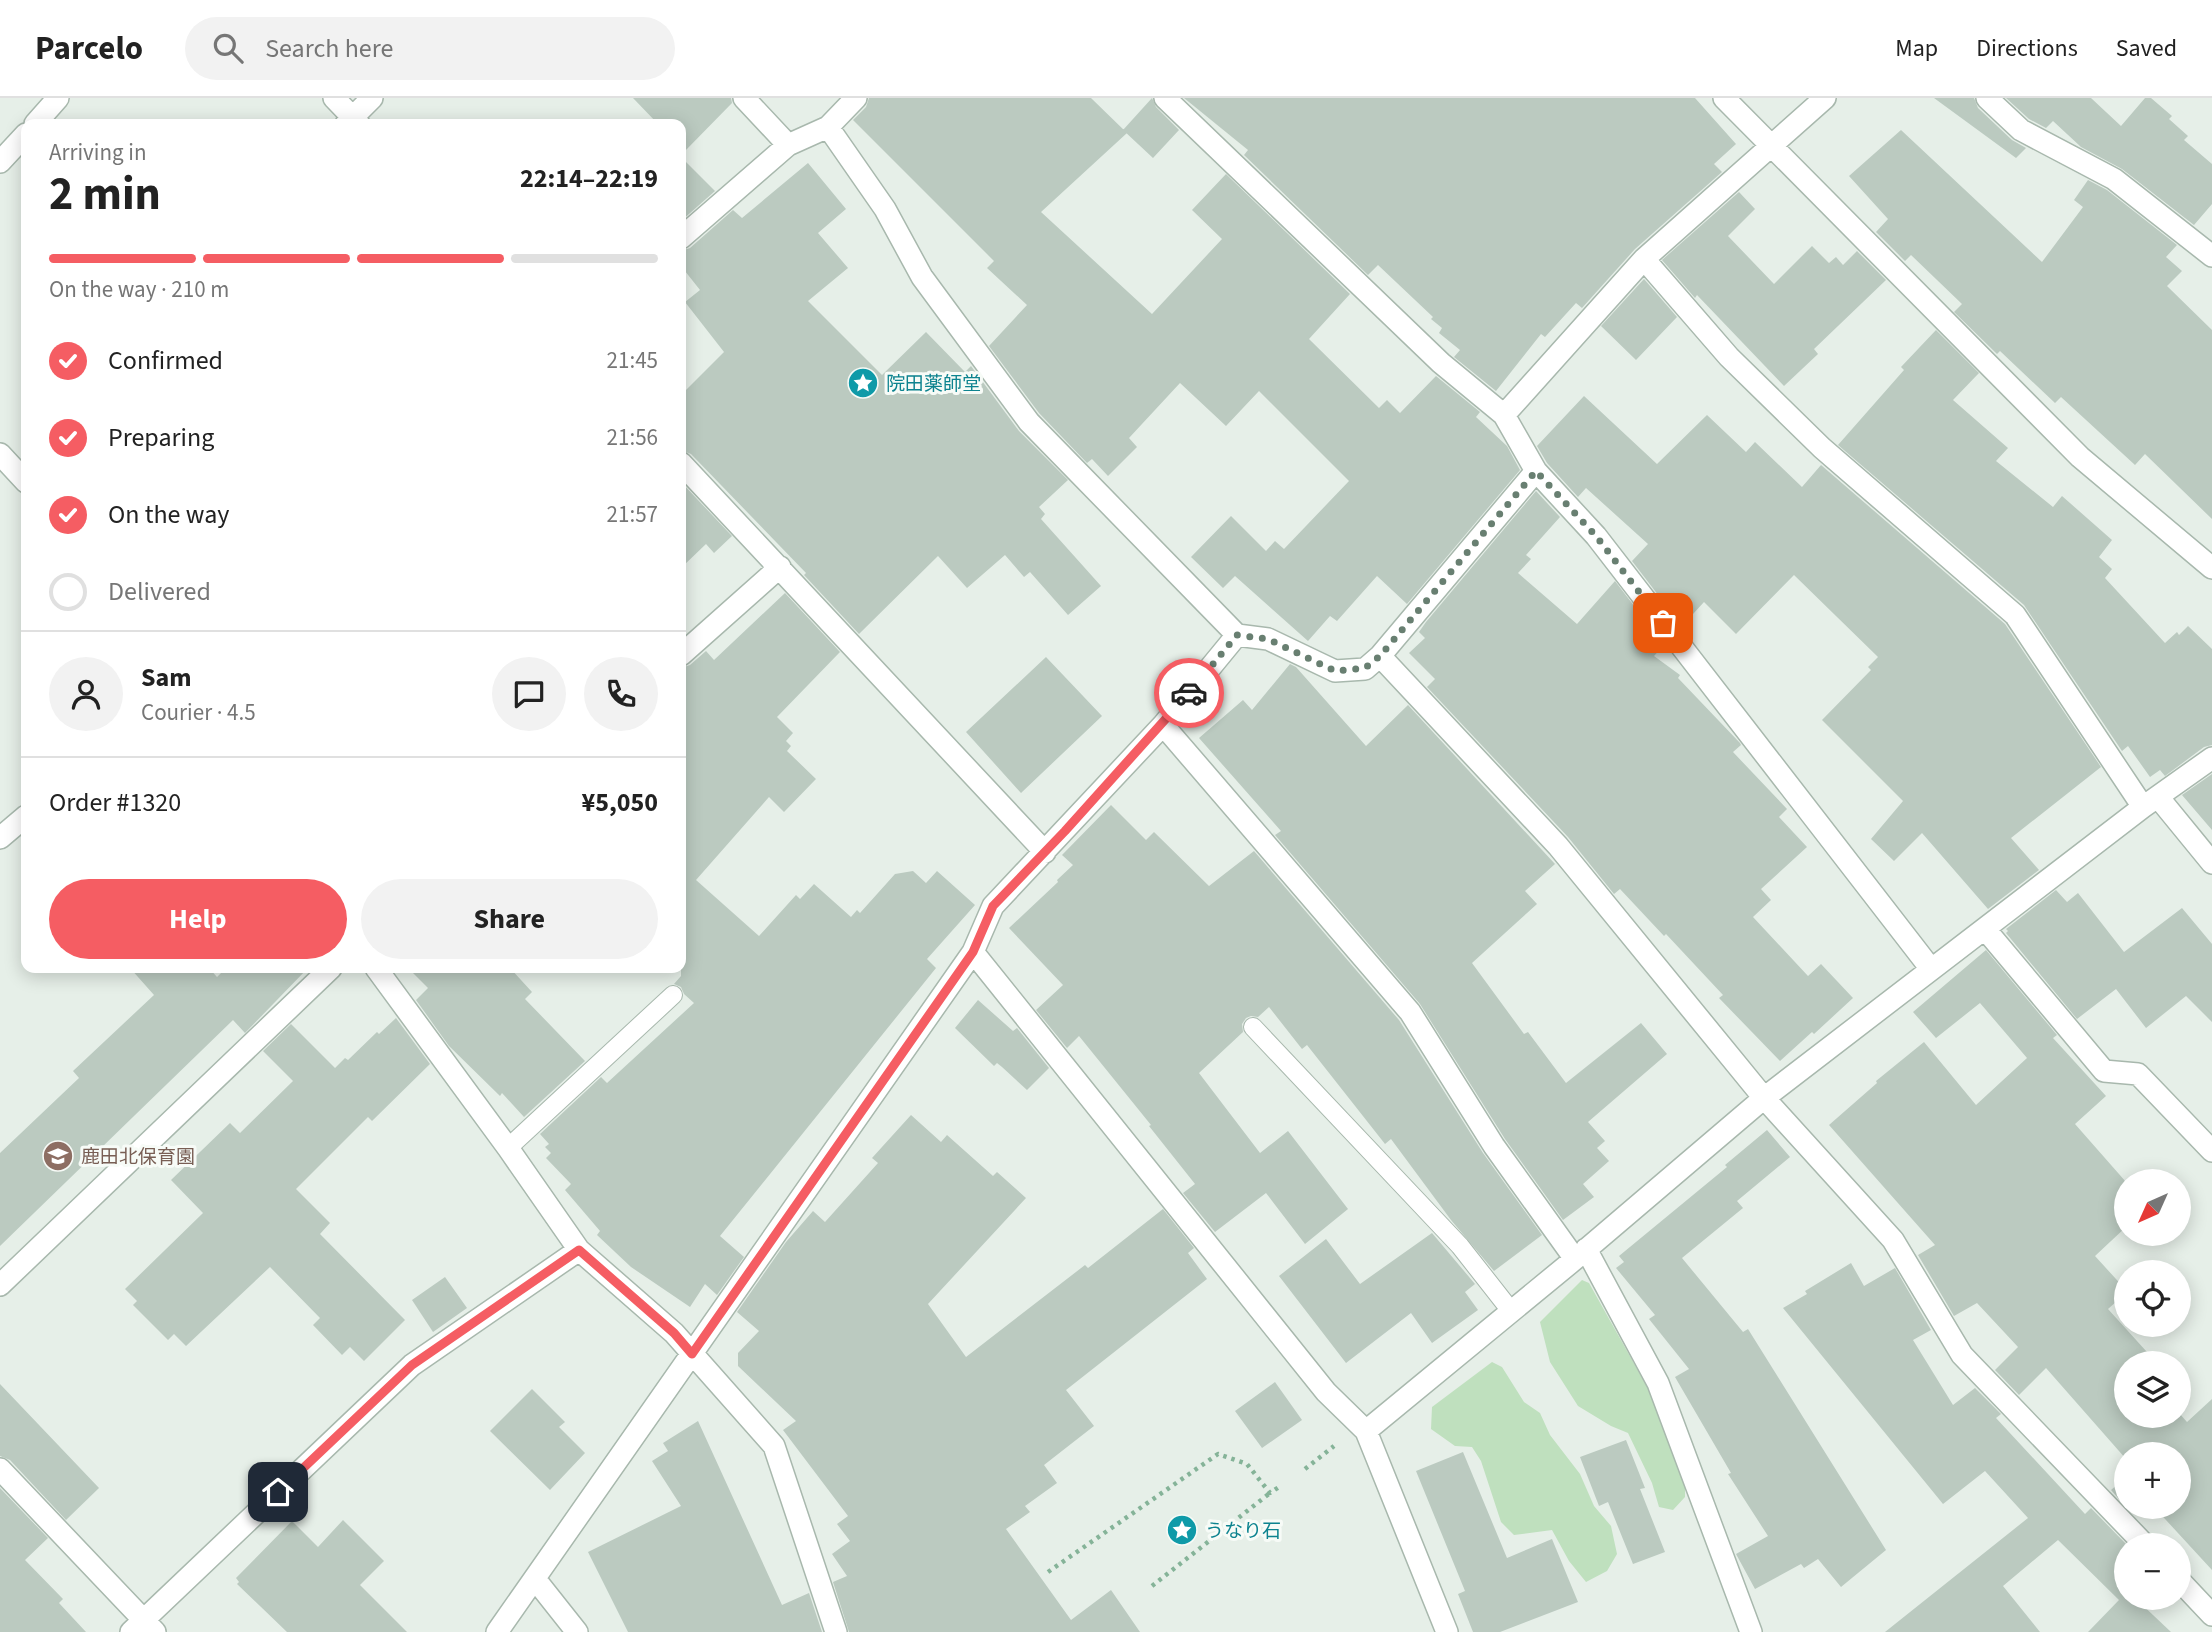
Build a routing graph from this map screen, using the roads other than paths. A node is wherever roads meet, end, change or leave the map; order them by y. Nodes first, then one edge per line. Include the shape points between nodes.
1 (58, 98) edge
2 (334, 98) edge
3 (372, 98) edge
4 (744, 98) edge
5 (856, 98) edge
6 (1165, 98) edge
7 (1724, 98) edge
8 (1825, 98) edge
9 (1987, 98) edge
10 (40, 119) edge
11 (351, 119) edge
12 (355, 119) edge
13 (828, 127) junction
14 (21, 139) edge
15 (788, 145) junction
16 (1771, 147) junction
17 (0, 162) edge
18 (686, 234) edge
19 (2212, 256) edge
20 (1644, 259) junction
21 (1504, 415) junction
22 (12, 458) edge
23 (686, 468) edge
24 (1536, 471) junction
25 (21, 473) edge
26 (780, 567) junction
27 (2212, 568) edge
28 (1237, 635) junction
29 (686, 651) edge
30 (1380, 656) junction
31 (1163, 725) junction
32 (2212, 758) edge
33 (2150, 802) junction
34 (21, 820) edge
35 (0, 838) edge
36 (1045, 852) junction
37 (2212, 863) edge
38 (1985, 929) junction
39 (973, 952) junction
40 (1931, 969) junction
41 (326, 973) edge
42 (380, 973) edge
43 (673, 995) dead end
44 (1253, 1027) dead end
45 (1764, 1098) junction
46 (508, 1148) junction
47 (2212, 1151) edge
48 (579, 1250) junction
49 (1581, 1254) junction
50 (0, 1285) edge
51 (1511, 1311) junction
52 (692, 1354) junction
53 (1366, 1430) junction
54 (0, 1469) edge
55 (2133, 1533) edge
56 (536, 1579) junction
57 (2191, 1593) edge
58 (2212, 1615) edge
59 (143, 1628) edge
60 (497, 1632) edge
61 (577, 1632) edge
62 (836, 1632) edge
63 (1447, 1632) edge
64 (1751, 1632) edge

1 - 10 street
2 - 11 street
3 - 12 street
4 - 15 street
5 - 13 street
6 - 21 street via 1441,363
7 - 16 street
8 - 16 street
9 - 19 street via 2021,130 2114,180
13 - 15 street
13 - 28 street via 885,209 922,277 1029,422
14 - 17 street
15 - 18 street
16 - 20 street
16 - 27 street via 2080,457
20 - 21 street
20 - 33 street via 1729,357 1822,448 2015,615
21 - 24 street
22 - 25 street
23 - 26 street
24 - 30 street
24 - 40 street via 1596,536
26 - 29 street
26 - 36 street
28 - 30 street via 1268,639 1335,671 1365,668
28 - 31 street
30 - 45 street via 1558,846
31 - 36 street
31 - 49 street via 1410,1012 1494,1146
32 - 33 street
33 - 37 street
33 - 38 street
34 - 35 street
36 - 39 street via 993,906
38 - 40 street
38 - 47 street via 2104,1071 2138,1074
39 - 52 street
39 - 53 street via 1326,1392
40 - 45 street
41 - 50 street
42 - 46 street
43 - 46 lane
44 - 51 lane via 1460,1247
45 - 49 street
45 - 55 street via 1894,1240 1962,1355
46 - 48 street
48 - 52 street
48 - 59 street via 412,1365
49 - 51 street
49 - 64 street via 1658,1383
51 - 53 street
52 - 56 street
52 - 62 street via 774,1446
53 - 63 street
54 - 59 street
56 - 60 street
56 - 61 street
57 - 58 street

